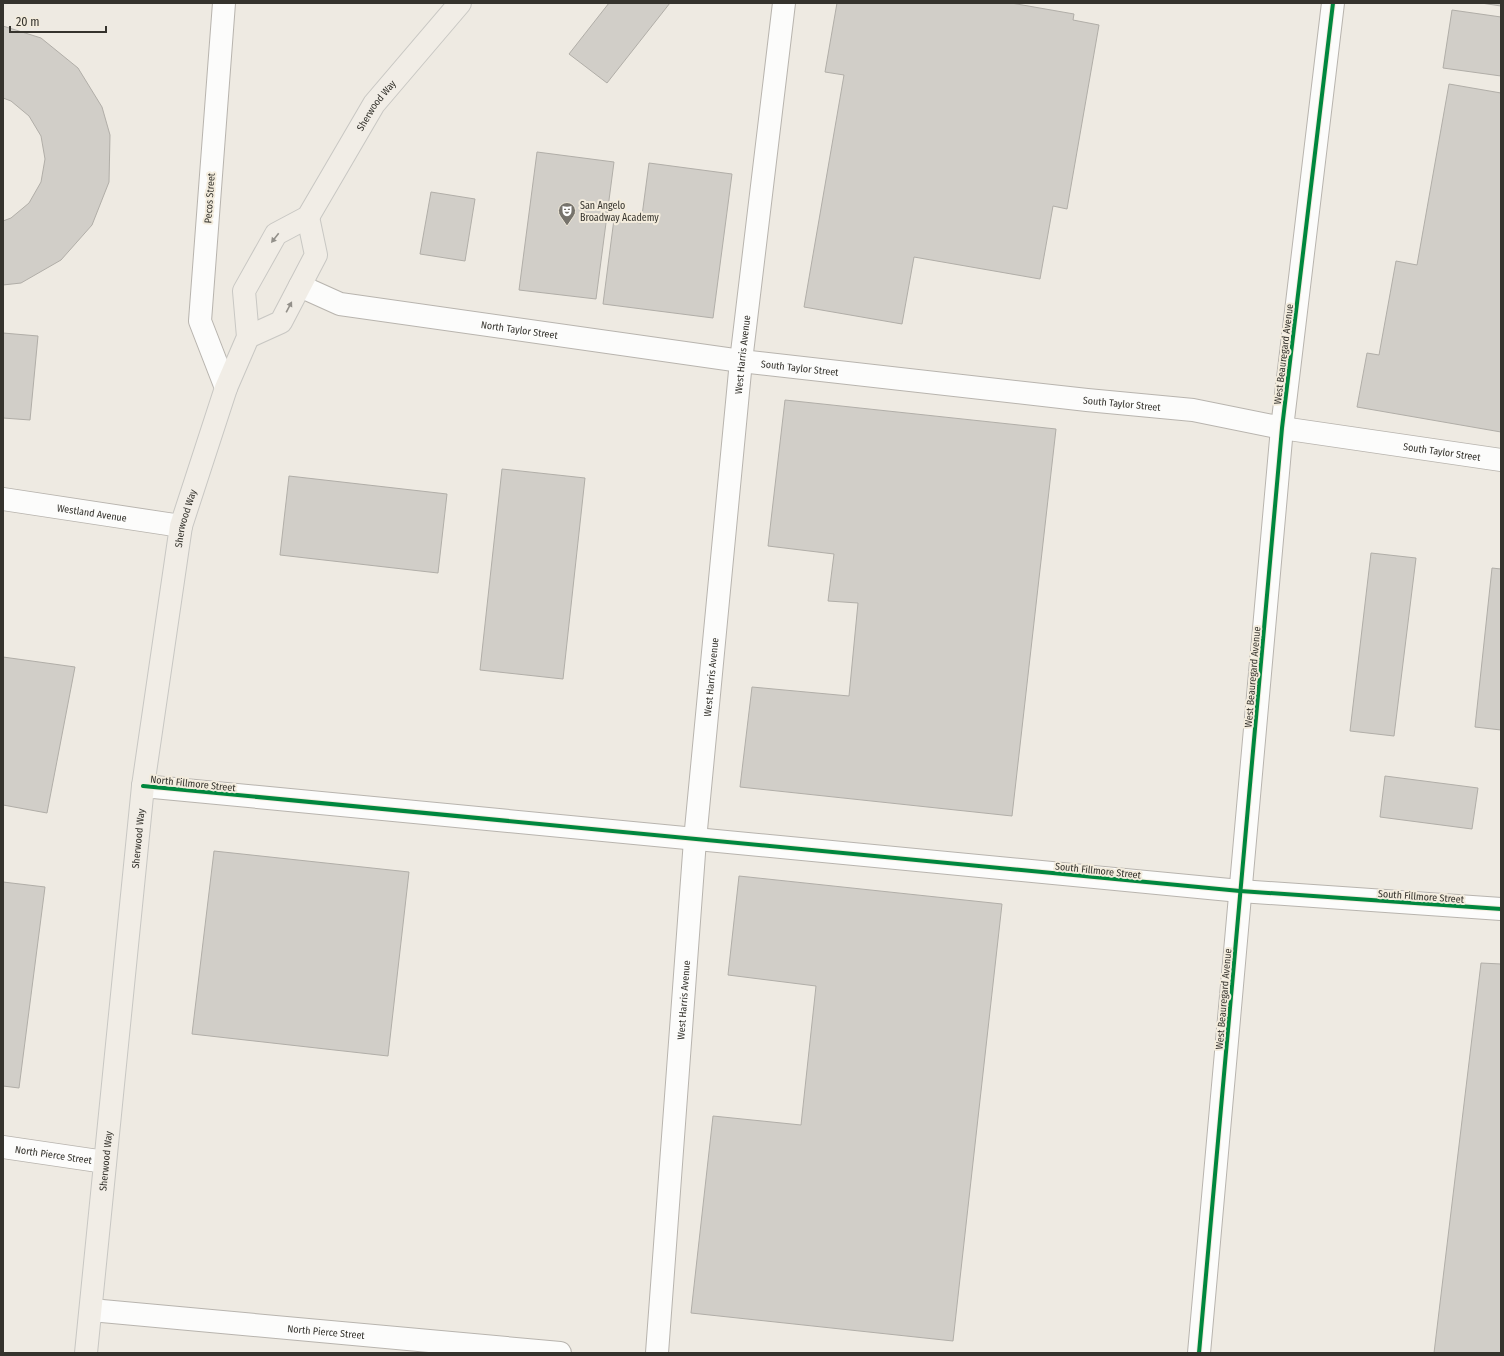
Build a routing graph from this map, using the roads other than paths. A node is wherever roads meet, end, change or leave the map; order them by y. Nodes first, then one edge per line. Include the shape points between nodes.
1 (224, 3) edge
2 (460, 3) edge
3 (784, 3) edge
4 (1333, 3) edge
5 (308, 217) junction
6 (300, 286) junction
7 (248, 337) junction
8 (741, 361) junction
9 (226, 388) junction
10 (1282, 428) junction
11 (1501, 460) edge
12 (3, 499) edge
13 (181, 526) junction
14 (143, 786) junction
15 (695, 840) junction
16 (1240, 892) junction
17 (1501, 909) edge
18 (3, 1147) edge
19 (105, 1162) junction
20 (91, 1310) junction
21 (86, 1353) edge
22 (560, 1353) edge
23 (657, 1353) edge
24 (1199, 1353) edge

1 - 9 street, Pecos Street via 200,321
2 - 5 main road, Sherwood Way via 374,104
3 - 8 street, West Harris Avenue
4 - 10 street, West Beauregard Avenue
5 - 6 main road via 316,255
5 -> 7 main road, Sherwood Way via 276,234 244,291
7 -> 6 main road via 281,322
6 - 8 street, North Taylor Street via 340,304
7 - 9 main road, Sherwood Way
8 - 10 street, South Taylor Street via 1193,410
8 - 15 street, West Harris Avenue
9 - 13 main road, Sherwood Way
10 - 11 street, South Taylor Street
10 - 16 street, West Beauregard Avenue
12 - 13 street, Westland Avenue
13 - 14 main road, Sherwood Way
14 - 15 street, North Fillmore Street
14 - 19 main road, Sherwood Way
15 - 16 street, South Fillmore Street
15 - 23 street, West Harris Avenue
16 - 17 street, South Fillmore Street
16 - 24 street, West Beauregard Avenue
18 - 19 street, North Pierce Street
19 - 20 main road, Sherwood Way
20 - 21 main road, Sherwood Way
20 - 22 street, North Pierce Street

